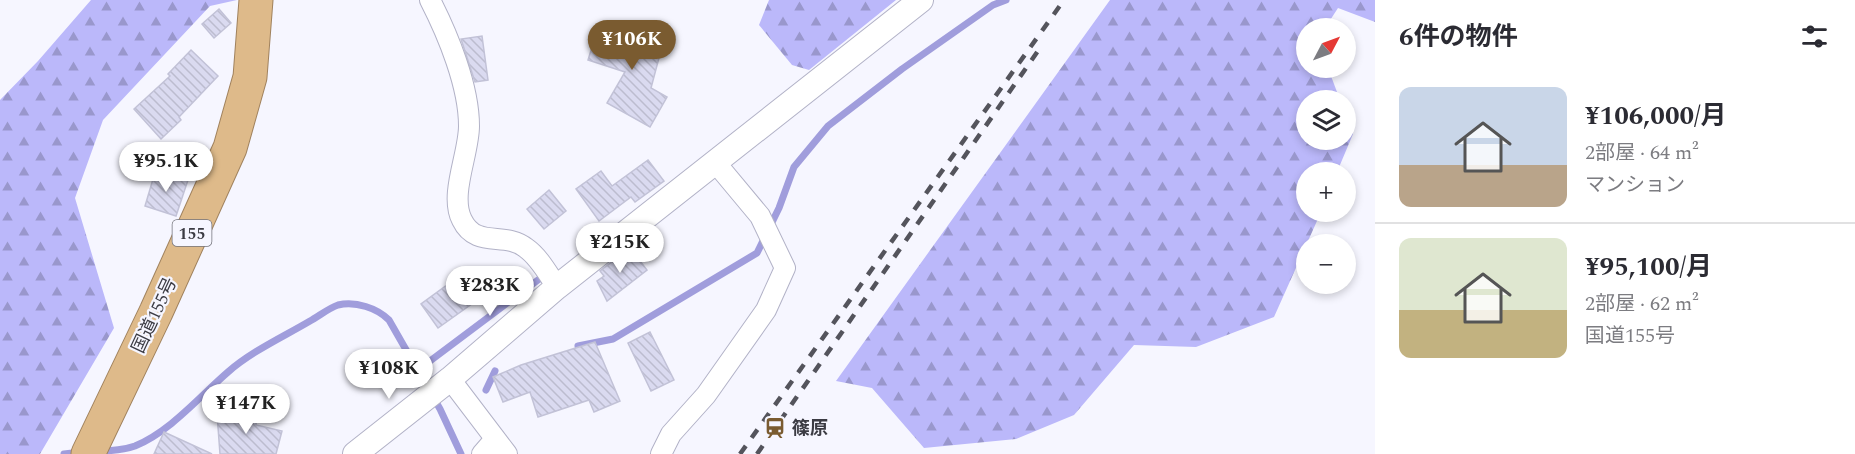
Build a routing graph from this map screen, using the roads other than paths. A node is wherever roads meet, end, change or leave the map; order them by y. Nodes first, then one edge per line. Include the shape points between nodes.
1 (256, 0) edge
2 (430, 0) edge
3 (921, 0) edge
4 (716, 162) junction
5 (557, 287) junction
6 (450, 378) junction
7 (495, 449) edge
8 (88, 454) edge
9 (355, 454) edge
10 (661, 454) edge

1 - 8 highway, 国道155号 / 155 via 250,77 230,148
2 - 5 street via 455,57 467,105 469,127 458,207 461,219 478,237 526,247
3 - 4 street
4 - 5 street
4 - 10 street via 760,216 785,268 766,310 706,395 671,434
5 - 6 street
6 - 7 street
6 - 9 street

